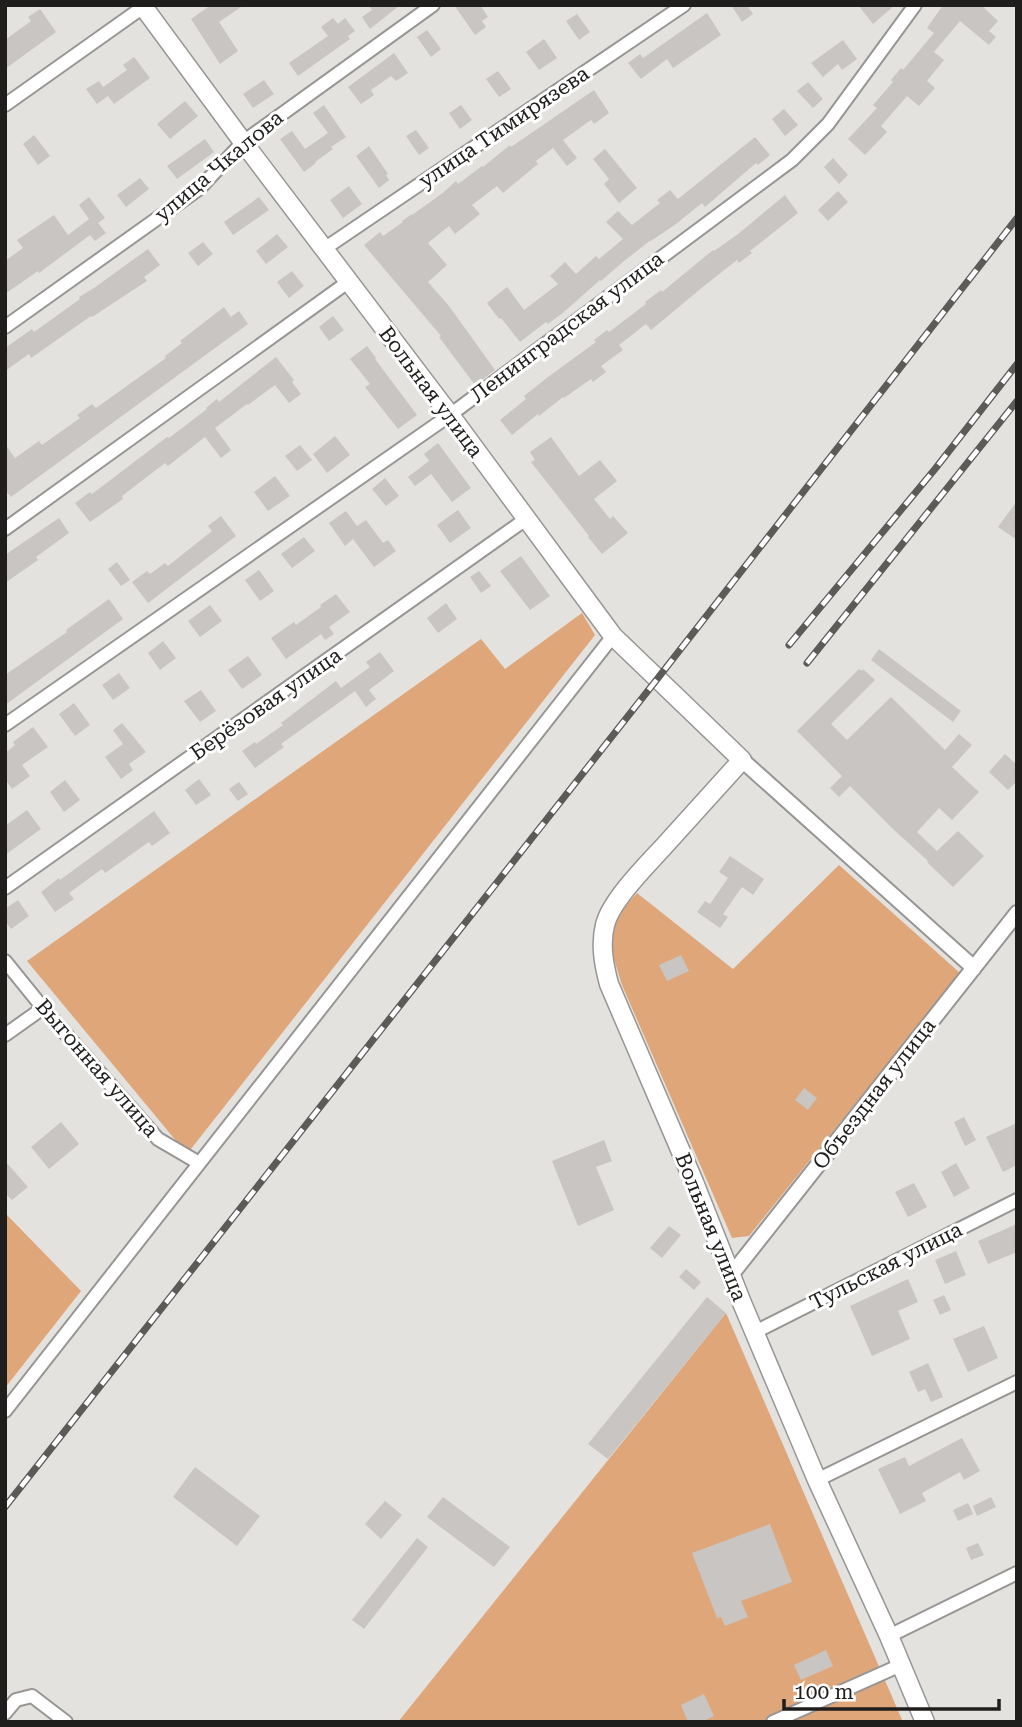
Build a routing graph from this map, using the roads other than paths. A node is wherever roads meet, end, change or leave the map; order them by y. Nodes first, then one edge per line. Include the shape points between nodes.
1 (433, 5) edge
2 (684, 5) edge
3 (915, 5) edge
4 (144, 6) edge
5 (5, 105) edge
6 (243, 142) junction
7 (324, 249) junction
8 (348, 282) junction
9 (5, 327) edge
10 (450, 415) junction
11 (526, 519) junction
12 (5, 529) edge
13 (613, 636) junction
14 (5, 725) edge
15 (742, 760) junction
16 (5, 888) edge
17 (1017, 914) edge
18 (5, 961) edge
19 (974, 968) junction
20 (43, 1008) junction
21 (5, 1035) edge
22 (199, 1163) junction
23 (1017, 1200) edge
24 (731, 1275) junction
25 (755, 1332) junction
26 (1017, 1382) edge
27 (5, 1412) edge
28 (817, 1480) junction
29 (1017, 1573) edge
30 (889, 1636) junction
31 (901, 1665) junction
32 (5, 1713) edge
33 (66, 1722) edge
34 (773, 1722) edge
35 (925, 1722) edge

1 - 6 street, улица Чкалова
2 - 7 street, улица Тимирязева
3 - 10 street, Ленинградская улица via 828,124 792,160
4 - 5 street
4 - 6 main road, Вольная улица
6 - 7 main road, Вольная улица
6 - 9 street, улица Чкалова via 200,188
7 - 8 main road, Вольная улица
8 - 10 main road, Вольная улица
8 - 12 street
10 - 11 main road, Вольная улица
10 - 14 street, Ленинградская улица
11 - 13 main road, Вольная улица
11 - 16 street, Берёзовая улица
13 - 15 main road, Вольная улица
13 - 22 street
15 - 19 street, Вольная улица
15 - 24 main road, Вольная улица via 613,906 603,940 609,984
17 - 19 street, Объездная улица
18 - 20 street, Выгонная улица
19 - 24 street, Объездная улица
20 - 21 street
20 - 22 street, Выгонная улица via 158,1139
22 - 27 street
23 - 25 street, Тульская улица
24 - 25 main road, Вольная улица
25 - 28 main road, Вольная улица
26 - 28 street
28 - 30 main road, Вольная улица
29 - 30 street
30 - 31 main road, Вольная улица
31 - 34 street
31 - 35 main road, Вольная улица
32 - 33 street via 16,1700 32,1696

